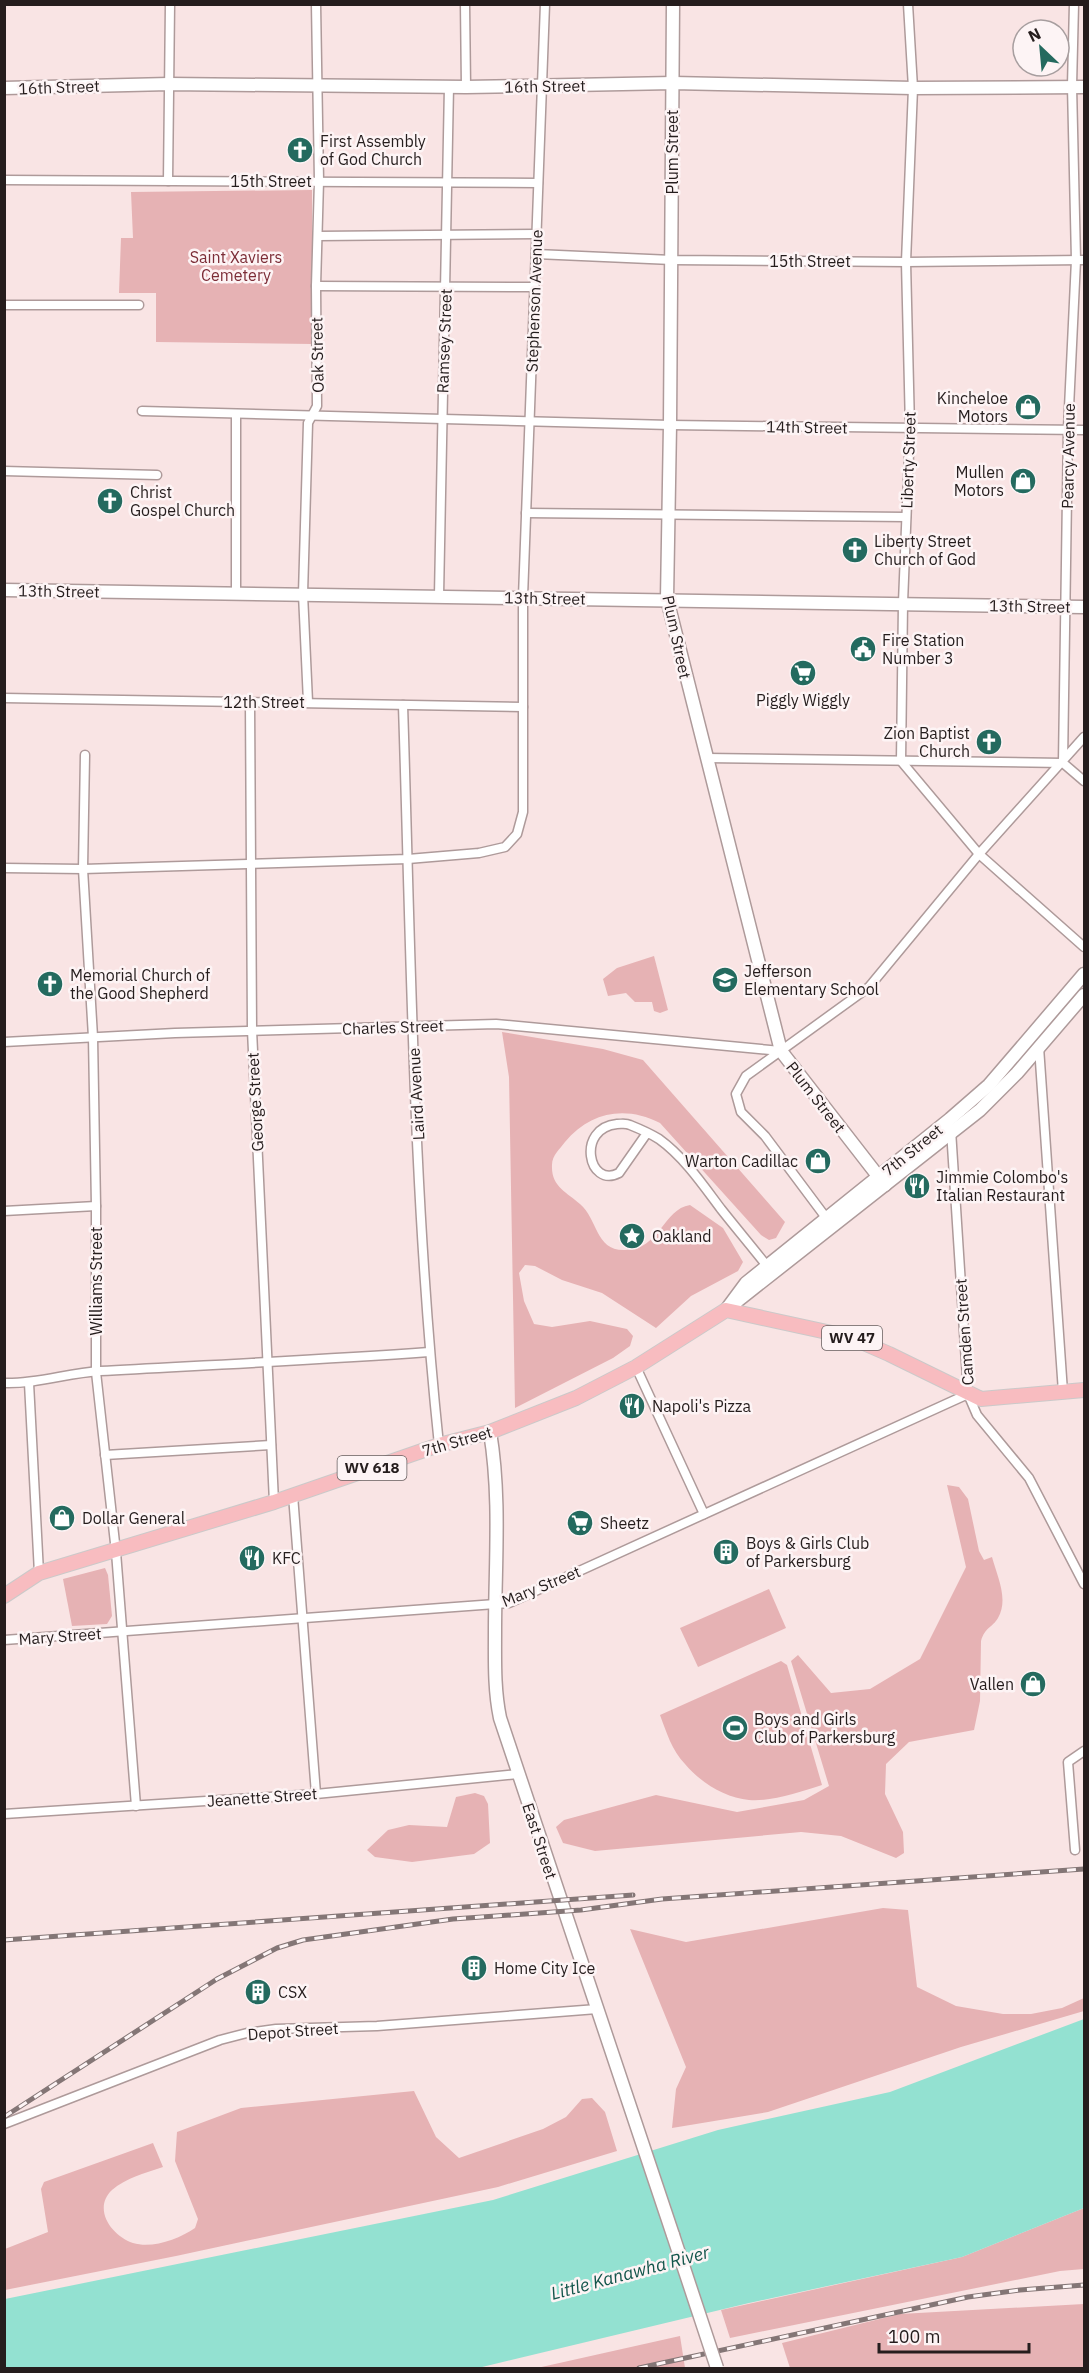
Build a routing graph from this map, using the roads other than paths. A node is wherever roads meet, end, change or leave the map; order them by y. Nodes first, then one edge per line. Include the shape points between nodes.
1 (170, 4) edge
2 (316, 4) edge
3 (465, 4) edge
4 (545, 4) edge
5 (673, 4) edge
6 (908, 4) edge
7 (1074, 4) edge
8 (169, 84) junction
9 (317, 84) junction
10 (673, 84) junction
11 (449, 86) junction
12 (1078, 86) edge
13 (466, 87) junction
14 (542, 87) junction
15 (4, 88) edge
16 (913, 88) junction
17 (4, 180) edge
18 (168, 181) junction
19 (319, 182) junction
20 (447, 182) junction
21 (538, 183) junction
22 (536, 234) junction
23 (447, 235) junction
24 (318, 236) junction
25 (536, 254) junction
26 (672, 260) junction
27 (1080, 260) edge
28 (906, 261) junction
29 (316, 286) junction
30 (446, 286) junction
31 (534, 287) junction
32 (4, 305) edge
33 (140, 305) dead end
34 (142, 411) dead end
35 (236, 414) junction
36 (312, 416) junction
37 (442, 419) junction
38 (530, 421) junction
39 (670, 425) junction
40 (910, 428) junction
41 (1068, 429) junction
42 (1084, 430) edge
43 (4, 471) edge
44 (157, 475) dead end
45 (526, 513) junction
46 (669, 513) junction
47 (906, 517) junction
48 (4, 590) edge
49 (237, 593) junction
50 (303, 594) junction
51 (439, 596) junction
52 (523, 597) junction
53 (667, 599) junction
54 (903, 603) junction
55 (1066, 607) junction
56 (1084, 607) edge
57 (4, 698) edge
58 (308, 702) junction
59 (250, 703) junction
60 (403, 705) junction
61 (523, 707) junction
62 (1084, 737) edge
63 (85, 755) dead end
64 (706, 758) junction
65 (901, 761) junction
66 (1063, 763) junction
67 (1084, 781) edge
68 (979, 855) junction
69 (408, 859) junction
70 (249, 864) junction
71 (4, 868) edge
72 (83, 869) junction
73 (1084, 947) edge
74 (1084, 974) edge
75 (1084, 995) edge
76 (412, 1026) junction
77 (252, 1030) junction
78 (93, 1037) junction
79 (4, 1042) edge
80 (1039, 1047) junction
81 (781, 1051) junction
82 (950, 1119) junction
83 (647, 1133) junction
84 (951, 1133) junction
85 (882, 1181) junction
86 (96, 1206) junction
87 (4, 1211) edge
88 (827, 1219) junction
89 (767, 1266) junction
90 (726, 1310) junction
91 (429, 1352) junction
92 (267, 1364) junction
93 (636, 1367) junction
94 (96, 1371) junction
95 (4, 1383) edge
96 (29, 1383) junction
97 (1084, 1390) edge
98 (1063, 1392) junction
99 (968, 1394) junction
100 (490, 1432) junction
101 (272, 1445) junction
102 (439, 1445) junction
103 (105, 1455) junction
104 (293, 1496) junction
105 (274, 1502) junction
106 (704, 1514) junction
107 (116, 1552) junction
108 (39, 1573) junction
109 (1084, 1584) edge
110 (4, 1596) edge
111 (495, 1605) junction
112 (303, 1618) junction
113 (122, 1631) junction
114 (4, 1640) edge
115 (1084, 1751) edge
116 (518, 1774) junction
117 (316, 1794) junction
118 (136, 1806) junction
119 (4, 1815) edge
120 (1075, 1850) dead end
121 (597, 2009) junction
122 (4, 2124) edge
123 (717, 2368) edge

1 - 8 street
2 - 9 street, Oak Street
3 - 13 street
4 - 14 street, Stephenson Avenue
5 - 10 street, Plum Street
6 - 16 street, Liberty Street
7 - 12 street, Pearcy Avenue
8 - 9 street, 16th Street
8 - 15 street, 16th Street
8 - 18 street
9 - 11 street, 16th Street
9 - 19 street, Oak Street
10 - 14 street, 16th Street
10 - 16 street, 16th Street
10 - 26 street, Plum Street
11 - 13 street, 16th Street
11 - 20 street, Ramsey Street
12 - 16 street, 16th Street
12 - 27 street, Pearcy Avenue
13 - 14 street, 16th Street
14 - 21 street, Stephenson Avenue
16 - 28 street, Liberty Street
17 - 18 street, 15th Street
18 - 19 street, 15th Street
19 - 20 street, 15th Street
19 - 24 street, Oak Street
20 - 21 street, 15th Street
20 - 23 street, Ramsey Street
21 - 22 street, Stephenson Avenue
22 - 23 street
22 - 25 street, Stephenson Avenue
23 - 24 street
23 - 30 street, Ramsey Street
24 - 29 street, Oak Street
25 - 26 street, 15th Street
25 - 31 street, Stephenson Avenue
26 - 28 street, 15th Street
26 - 39 street, Plum Street
27 - 28 street, 15th Street
27 - 41 street, Pearcy Avenue
28 - 40 street, Liberty Street
29 - 30 street
29 - 36 street, Oak Street via 317,406
30 - 31 street
30 - 37 street, Ramsey Street
31 - 38 street, Stephenson Avenue
32 - 33 street
34 - 35 street, 14th Street
35 - 36 street, 14th Street
35 - 49 street
36 - 37 street, 14th Street
36 - 50 street, Oak Street via 308,423
37 - 38 street, 14th Street
37 - 51 street, Ramsey Street
38 - 39 street, 14th Street
38 - 45 street, Stephenson Avenue
39 - 40 street, 14th Street
39 - 46 street, Plum Street
40 - 41 street, 14th Street
40 - 47 street, Liberty Street
41 - 42 street, 14th Street
41 - 55 street, Pearcy Avenue
43 - 44 street
45 - 46 street
45 - 52 street, Stephenson Avenue
46 - 47 street
46 - 53 street, Plum Street
47 - 54 street, Liberty Street
48 - 49 street, 13th Street
49 - 50 street, 13th Street
50 - 51 street, 13th Street
50 - 58 street, Oak Street
51 - 52 street, 13th Street
52 - 53 street, 13th Street
52 - 61 street, Stephenson Avenue
53 - 54 street, 13th Street
53 - 64 street, Plum Street
54 - 55 street, 13th Street
54 - 65 street, Liberty Street
55 - 56 street, 13th Street
55 - 66 street, Pearcy Avenue
57 - 59 street, 12th Street
58 - 59 street, 12th Street
58 - 60 street, 12th Street
59 - 70 street, George Street
60 - 61 street, 12th Street
60 - 69 street, Laird Avenue
61 - 69 street, Stephenson Avenue via 523,812 517,834 505,847 479,853
62 - 66 street
63 - 72 street, Williams Street
64 - 65 street
64 - 81 street, Plum Street
65 - 66 street
65 - 68 street
66 - 67 street
66 - 68 street
68 - 73 street
68 - 81 street via 869,987
69 - 70 street, Stephenson Avenue
69 - 76 street, Laird Avenue
70 - 72 street, Stephenson Avenue
70 - 77 street, George Street
71 - 72 street, Stephenson Avenue
72 - 78 street, Williams Street
74 - 82 street, 7th Street / WV 618 via 988,1085
75 - 80 street, 7th Street / WV 618
76 - 77 street, Charles Street
76 - 81 street, Charles Street via 496,1024
76 - 91 street, Laird Avenue
77 - 78 street, Charles Street
77 - 92 street, George Street
78 - 79 street, Charles Street
78 - 86 street, Williams Street
80 - 84 street, 7th Street / WV 618 via 997,1094
80 - 98 street
81 - 85 street, Plum Street
81 - 88 street via 746,1076 736,1094 741,1112 765,1136
82 - 84 street, Camden Street
82 - 85 street, 7th Street / WV 618
83 - 83 street via 627,1123 606,1125 594,1136 592,1164 604,1176 612,1177
83 - 89 street via 660,1139 691,1171
84 - 85 street, 7th Street / WV 618
84 - 99 street, Camden Street
85 - 88 street, 7th Street / WV 618
85 - 90 street, 7th Street / WV 618
86 - 87 street
86 - 94 street, Williams Street
88 - 89 street, 7th Street / WV 618
89 - 90 street, 7th Street / WV 618 via 746,1283
90 - 93 main road, 7th Street / WV 618
90 - 99 main road, WV 47 via 850,1337
91 - 92 street
91 - 102 street, Laird Avenue
92 - 94 street
92 - 101 street, George Street
93 - 100 main road, 7th Street / WV 618 via 576,1398
93 - 106 street
94 - 96 street
94 - 103 street, Williams Street
95 - 96 street
96 - 108 street
97 - 98 main road, WV 47
98 - 99 main road, WV 47 via 981,1399
99 - 106 street, Mary Street
99 - 109 street, Camden Street via 977,1415 1029,1478
100 - 102 main road, 7th Street / WV 618
100 - 111 street, East Street via 496,1519
101 - 103 street
101 - 105 street, George Street
102 - 104 main road, 7th Street / WV 618
103 - 107 street, Williams Street
104 - 105 main road, 7th Street / WV 618
104 - 112 street
105 - 107 main road, 7th Street / WV 618
106 - 111 street, Mary Street via 509,1603
107 - 108 main road, 7th Street / WV 618
107 - 113 street, Williams Street
108 - 110 main road, 7th Street / WV 618
111 - 112 street, Mary Street
111 - 116 street, East Street via 496,1699
112 - 113 street, Mary Street
112 - 117 street
113 - 114 street, Mary Street
113 - 118 street, Williams Street
115 - 120 street via 1068,1761
116 - 117 street, Jeanette Street
116 - 121 street, East Street
117 - 118 street, Jeanette Street
118 - 119 street, Jeanette Street
121 - 122 street, Depot Street via 248,2032
121 - 123 street, East Street, bridge

